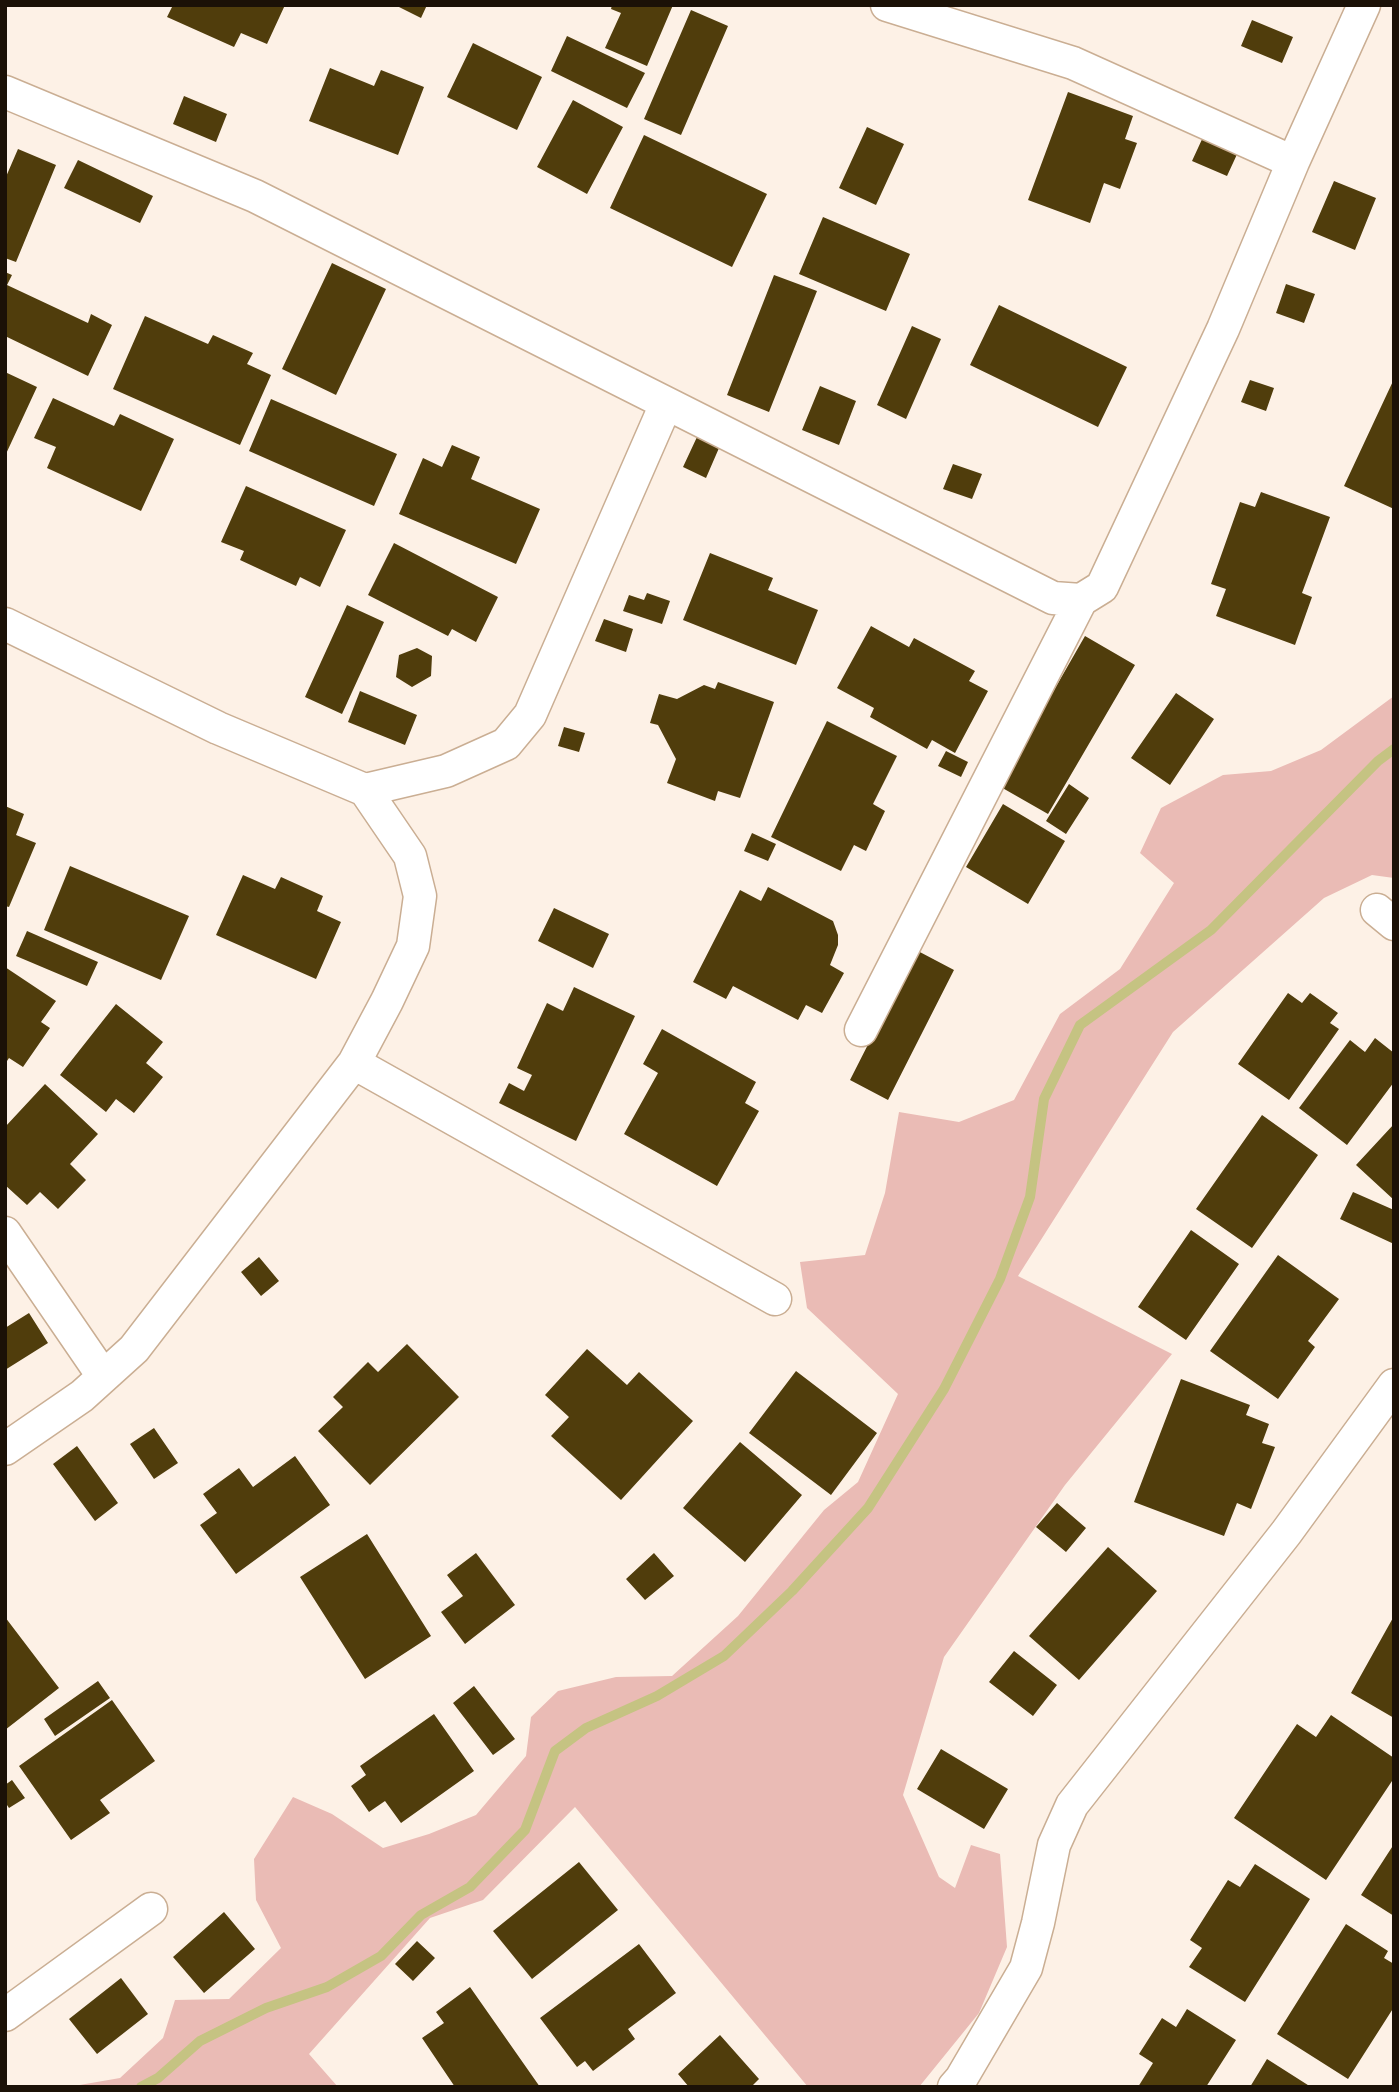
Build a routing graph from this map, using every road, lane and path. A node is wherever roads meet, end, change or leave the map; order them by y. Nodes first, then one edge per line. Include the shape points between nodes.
1 (887, 5) edge
2 (1364, 5) edge
3 (5, 92) edge
4 (1293, 162) junction
5 (666, 404) junction
6 (1081, 600) junction
7 (5, 624) edge
8 (365, 790) junction
9 (861, 1030) dead end
10 (354, 1063) junction
11 (5, 1233) edge
12 (775, 1299) dead end
13 (103, 1376) junction
14 (1394, 1385) edge
15 (5, 1449) edge
16 (151, 1909) dead end
17 (5, 2015) edge
18 (963, 2084) edge

1 - 4 street via 1073,63
2 - 4 street
3 - 5 street via 255,196
4 - 6 street via 1223,329 1102,587
5 - 6 street via 1053,598
5 - 8 street via 530,715 506,744 446,771
6 - 9 street
7 - 8 street via 218,728
8 - 10 street via 410,856 420,896 413,946
10 - 12 street
10 - 13 street via 134,1349
11 - 13 street
13 - 15 street
14 - 18 street via 1286,1533 1072,1805 1054,1845 1026,1968
16 - 17 street

